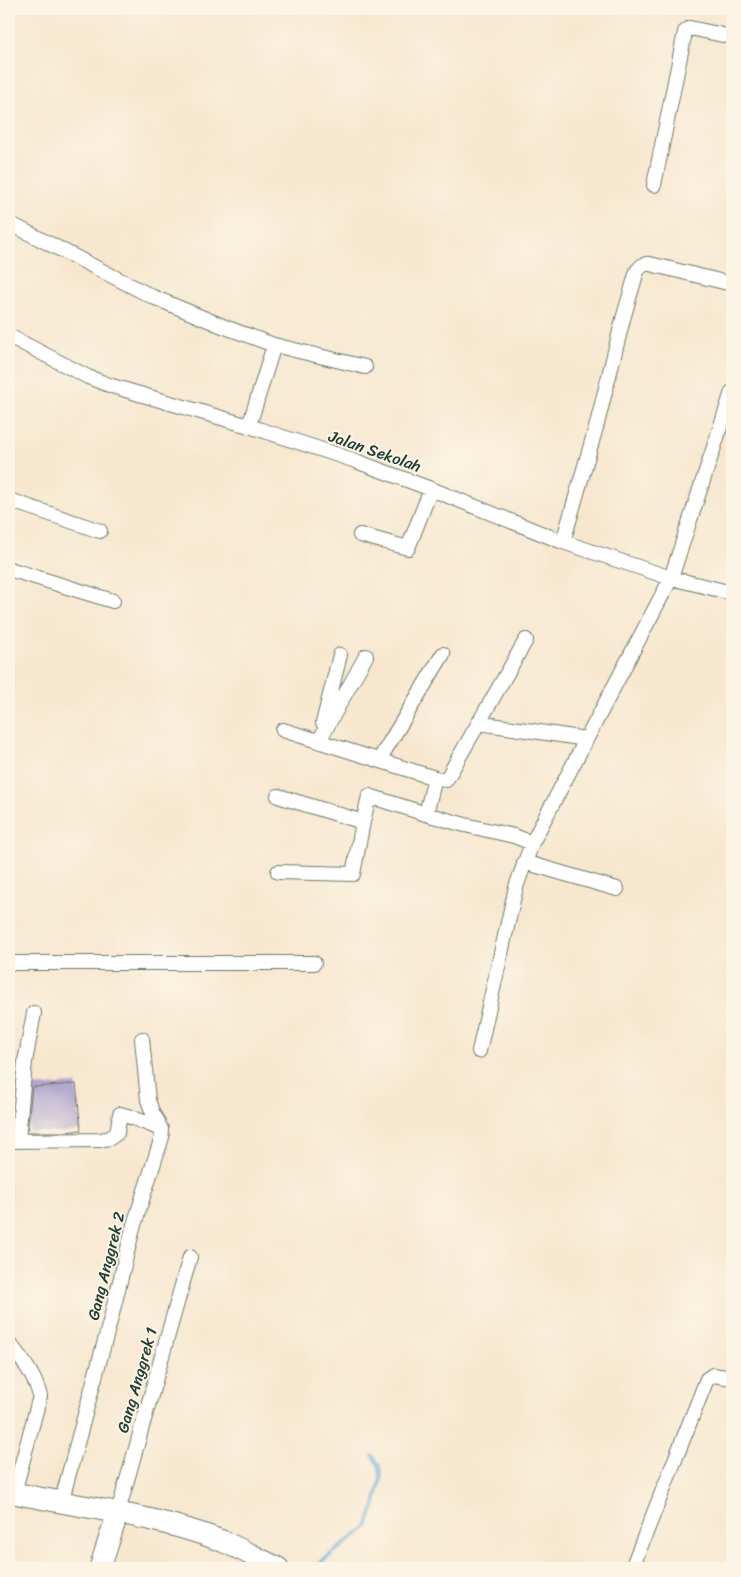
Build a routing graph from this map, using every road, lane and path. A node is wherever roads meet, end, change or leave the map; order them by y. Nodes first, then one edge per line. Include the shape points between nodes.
1 (732, 37) edge
2 (654, 185) dead end
3 (9, 223) edge
4 (732, 284) edge
5 (9, 336) edge
6 (274, 345) junction
7 (365, 367) dead end
8 (732, 392) edge
9 (249, 426) junction
10 (431, 489) junction
11 (9, 500) edge
12 (100, 531) dead end
13 (360, 535) dead end
14 (563, 542) junction
15 (9, 569) edge
16 (671, 578) junction
17 (732, 593) edge
18 (112, 601) dead end
19 (526, 640) dead end
20 (443, 654) dead end
21 (340, 655) dead end
22 (366, 656) dead end
23 (479, 724) junction
24 (283, 730) dead end
25 (586, 739) junction
26 (319, 741) junction
27 (379, 760) junction
28 (436, 778) junction
29 (278, 796) dead end
30 (426, 814) junction
31 (363, 822) junction
32 (532, 843) junction
33 (524, 862) junction
34 (278, 872) dead end
35 (617, 889) dead end
36 (9, 963) edge
37 (314, 963) dead end
38 (34, 1013) dead end
39 (142, 1039) dead end
40 (479, 1051) dead end
41 (161, 1130) junction
42 (13, 1140) edge
43 (190, 1257) dead end
44 (9, 1343) edge
45 (732, 1378) edge
46 (12, 1492) edge
47 (61, 1503) junction
48 (118, 1512) junction
49 (100, 1568) edge
50 (278, 1568) edge
51 (632, 1568) edge

1 - 2 street via 690,28 685,32
3 - 6 street via 153,297
4 - 14 street via 646,263 640,266
5 - 9 street, Jalan Sekolah via 88,377
6 - 7 street
6 - 9 street
8 - 16 street
9 - 10 street, Jalan Sekolah
10 - 13 street via 408,548
10 - 14 street, Jalan Sekolah
11 - 12 street
14 - 16 street, Jalan Sekolah
15 - 18 street
16 - 17 street, Jalan Sekolah
16 - 25 street
19 - 23 street
20 - 27 street
21 - 26 street
22 - 26 street
23 - 25 street
23 - 28 street via 446,780
24 - 26 street
25 - 32 street
26 - 27 street
27 - 28 street
28 - 30 street
29 - 31 street
30 - 31 street via 369,796
30 - 32 street
31 - 34 street via 354,874
32 - 33 street
33 - 35 street
33 - 40 street
36 - 37 street
38 - 42 street
39 - 41 street via 148,1100
41 - 42 street via 120,1114 116,1133 110,1138
41 - 47 street, Gang Anggrek 2 via 162,1137 132,1228
43 - 48 street, Gang Anggrek 1
44 - 46 street via 37,1384 40,1396
45 - 51 street via 713,1374 705,1384
46 - 47 main road
47 - 48 main road
48 - 49 main road
48 - 50 main road via 223,1542

